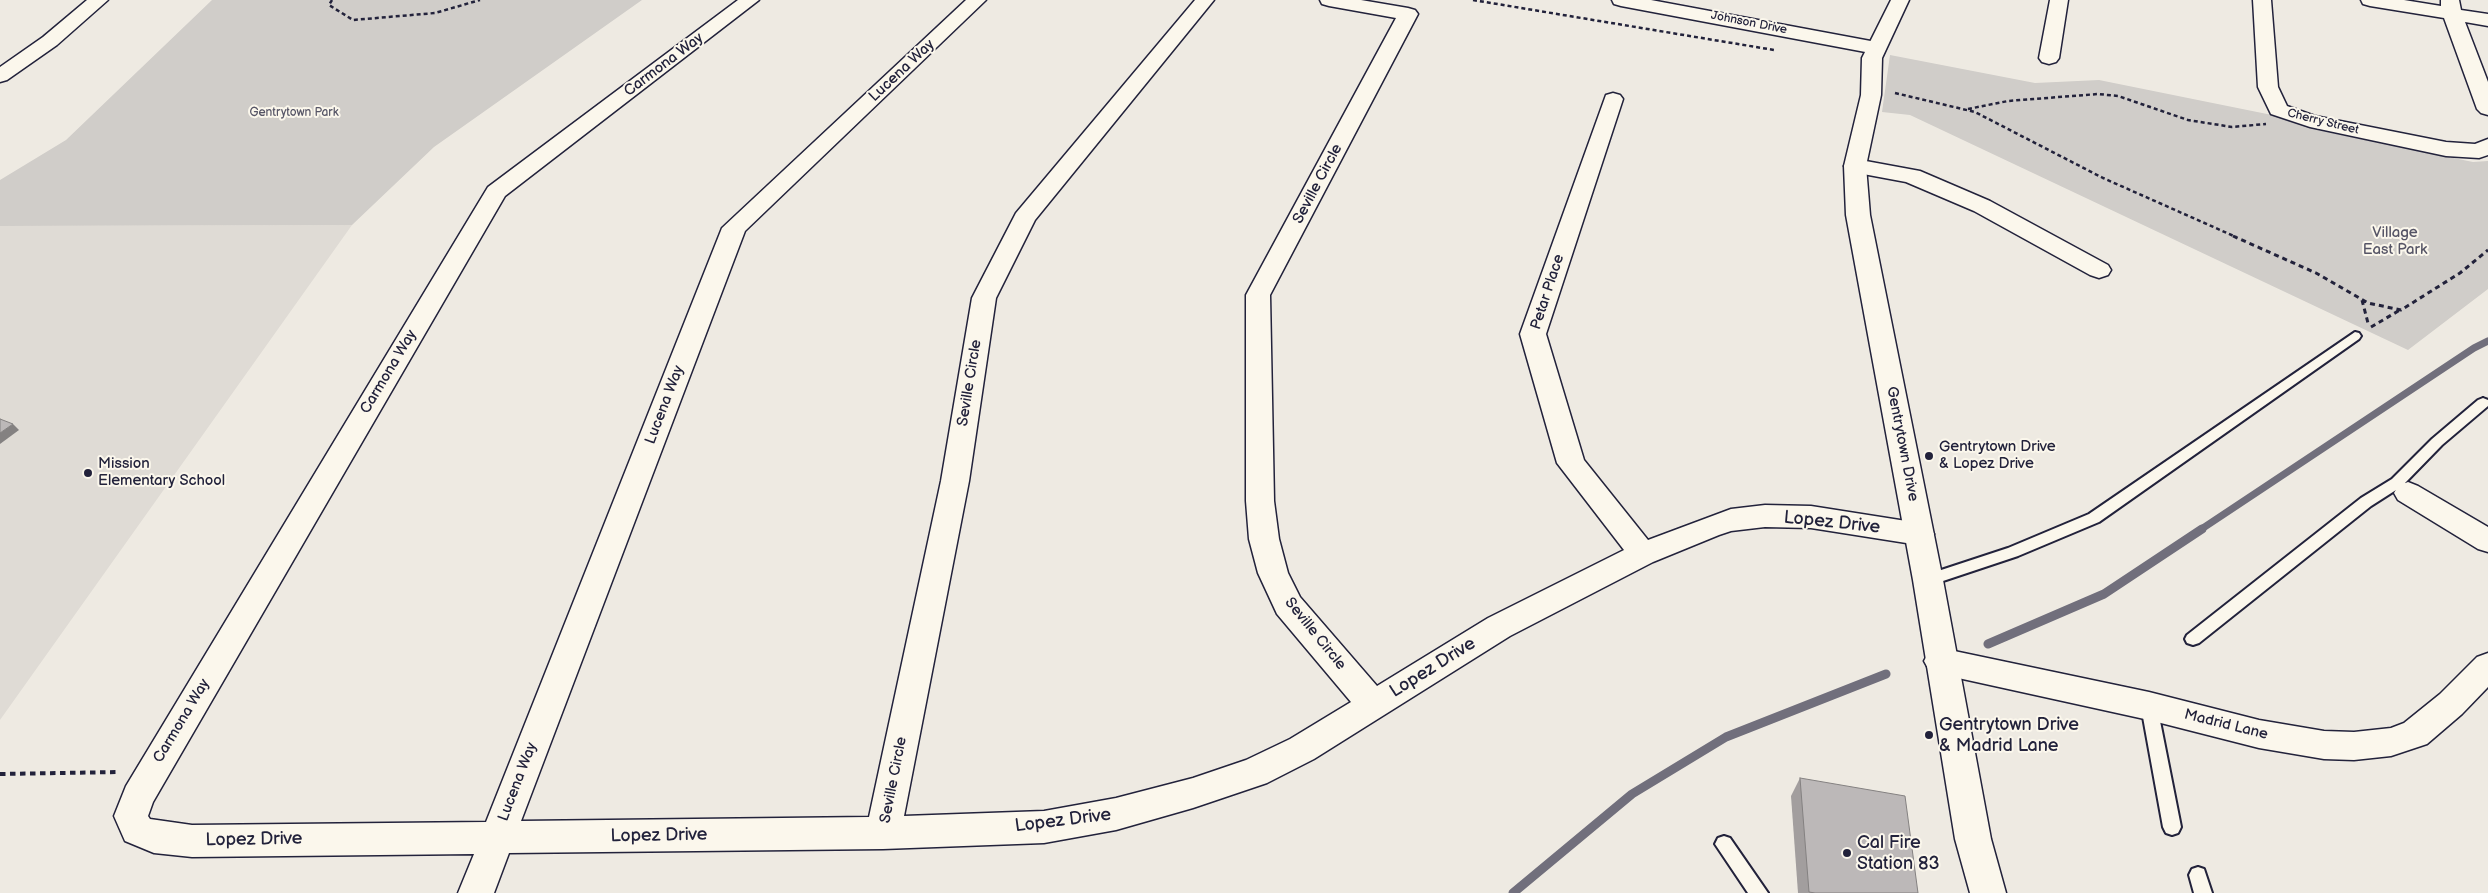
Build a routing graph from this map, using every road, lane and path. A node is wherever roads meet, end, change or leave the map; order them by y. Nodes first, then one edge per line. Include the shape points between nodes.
1 (99, 0) edge
2 (332, 0) edge
3 (480, 0) edge
4 (750, 0) edge
5 (977, 0) edge
6 (1205, 0) edge
7 (1329, 0) edge
8 (1473, 0) edge
9 (1621, 0) edge
10 (1900, 0) edge
11 (2059, 0) edge
12 (2262, 0) edge
13 (2370, 0) edge
14 (2451, 6) edge
15 (2488, 20) edge
16 (1876, 48) junction
17 (1777, 50) dead end
18 (2049, 58) dead end
19 (0, 76) edge
20 (1871, 89) junction
21 (1613, 99) dead end
22 (2488, 109) edge
23 (1968, 110) junction
24 (2307, 120) junction
25 (2483, 148) edge
26 (1855, 166) junction
27 (2488, 250) edge
28 (2099, 270) dead end
29 (2361, 299) junction
30 (2401, 310) junction
31 (2355, 336) dead end
32 (2483, 404) dead end
33 (2403, 488) junction
34 (1919, 534) junction
35 (2488, 541) edge
36 (1643, 554) junction
37 (1928, 580) junction
38 (2193, 639) dead end
39 (1940, 661) junction
40 (2488, 666) edge
41 (1374, 706) junction
42 (2149, 706) junction
43 (152, 772) junction
44 (0, 774) edge
45 (2172, 827) dead end
46 (137, 830) joint
47 (883, 833) junction
48 (496, 838) junction
49 (1724, 844) dead end
50 (2198, 875) dead end
51 (476, 893) edge
52 (1759, 893) edge
53 (1988, 893) edge
54 (2203, 893) edge

1 - 19 street via 50,41
2 - 3 path via 329,5 353,20 435,13
4 - 43 street, Carmona Way via 496,192
5 - 48 street, Lucena Way via 734,228
6 - 47 street, Seville Circle via 1024,218 984,298 955,481
7 - 41 street, Seville Circle via 1408,14 1258,295 1260,501 1264,539 1273,573 1288,605
8 - 17 path
9 - 16 street, Johnson Drive
10 - 16 street, Gentrytown Drive
11 - 18 street
12 - 24 street, Cherry Street via 2268,87 2278,110
13 - 14 street
14 - 15 street
14 - 22 street
16 - 20 street, Gentrytown Drive via 1872,58
20 - 23 path
20 - 26 street, Gentrytown Drive
21 - 36 street, Petar Place via 1533,334 1571,463
23 - 24 path via 2008,101 2098,94 2118,96 2188,120 2232,127
23 - 29 path via 2095,174 2316,272
24 - 25 street, Cherry Street via 2446,149
26 - 28 street via 1912,176 1982,206
26 - 34 street, Gentrytown Drive via 1858,214
27 - 30 path via 2460,273
29 - 30 path
29 - 30 path via 2369,328
31 - 37 lane via 2094,518 2013,552
32 - 33 lane via 2437,442
33 - 35 street
33 - 38 lane via 2366,502
34 - 36 street, Lopez Drive via 1810,517 1765,516 1731,520
34 - 37 street, Gentrytown Drive
36 - 41 street, Lopez Drive via 1498,626
37 - 39 street, Gentrytown Drive
39 - 42 street, Madrid Lane
39 - 53 street, Gentrytown Drive via 1973,839
40 - 42 street, Madrid Lane via 2451,704 2415,734 2391,742 2354,746 2315,743 2259,734
41 - 47 street, Lopez Drive via 1302,749 1255,772 1116,814 1044,827
42 - 45 lane
43 - 44 path
43 - 46 street, Carmona Way via 131,816
46 - 48 street, Lopez Drive via 154,836 192,841
47 - 48 street, Lopez Drive
48 - 51 street, Lucena Way
49 - 52 lane
50 - 54 lane

